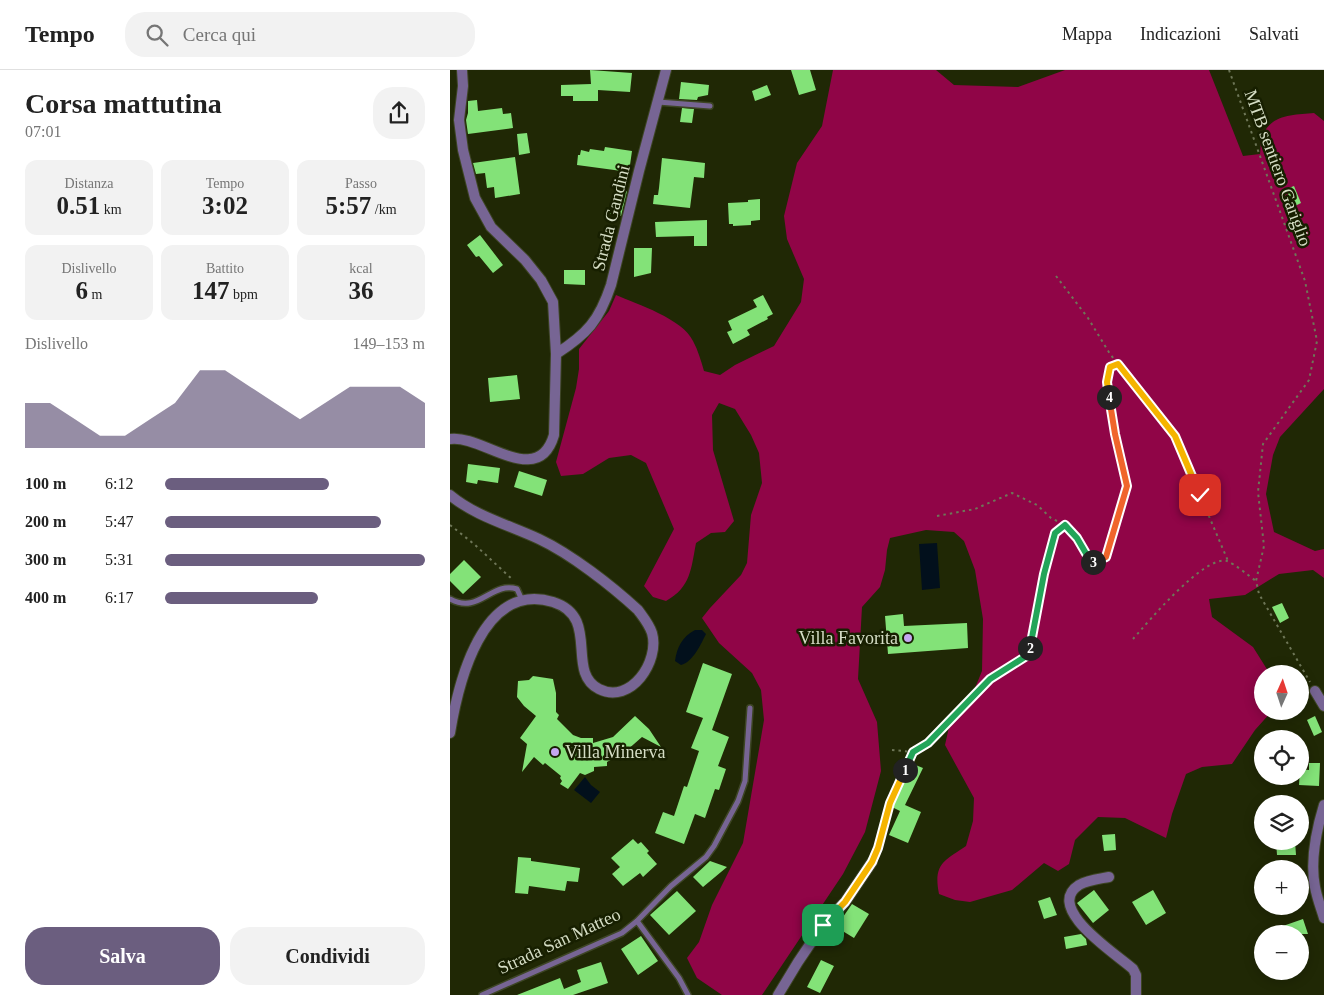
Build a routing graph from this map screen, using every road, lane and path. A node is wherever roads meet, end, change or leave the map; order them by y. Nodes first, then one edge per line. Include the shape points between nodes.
1 (462, 70) edge
2 (666, 70) edge
3 (1230, 70) edge
4 (658, 102) junction
5 (710, 106) dead end
6 (1056, 276) dead end
7 (556, 354) junction
8 (1118, 364) junction
9 (450, 439) edge
10 (450, 495) edge
11 (937, 516) dead end
12 (450, 525) edge
13 (1065, 525) junction
14 (1228, 562) junction
15 (1256, 581) junction
16 (517, 589) junction
17 (450, 599) edge
18 (522, 600) junction
19 (1133, 639) dead end
20 (1315, 691) joint
21 (1324, 706) edge
22 (750, 708) dead end
23 (452, 710) edge
24 (450, 733) edge
25 (892, 750) dead end
26 (913, 752) junction
27 (1324, 806) edge
28 (872, 862) joint
29 (1108, 877) dead end
30 (1324, 918) edge
31 (637, 921) junction
32 (482, 995) edge
33 (688, 995) edge
34 (778, 995) edge
35 (1136, 995) edge

1 - 7 street via 459,120 475,198 491,227 524,260 550,293 554,302
2 - 4 street, Strada Gandini
3 - 15 path, MTB sentiero Gariglio via 1306,281 1317,341 1309,380 1263,444 1258,492 1264,546
4 - 5 lane
4 - 7 street, Strada Gandini via 605,303 585,333
6 - 8 path
7 - 9 street via 554,435 545,452 538,457 520,459 461,438
8 - 13 path via 1110,367 1107,382 1127,486 1106,557 1091,562
8 - 14 path via 1175,436
10 - 18 street via 471,510 570,557 638,610 652,633 653,643 643,675 623,691 598,689 585,673 580,629 575,618 554,602
11 - 13 path via 975,509 1012,493 1037,505
12 - 16 path via 506,573
13 - 26 path via 1055,533 1028,655 990,679 928,743
14 - 15 path
14 - 19 path via 1218,561 1196,574
15 - 20 path via 1259,594
16 - 17 lane via 502,588 467,604
16 - 18 lane
18 - 23 street via 499,613 483,633 471,654
20 - 21 street
22 - 31 lane, Strada San Matteo via 745,781 738,801 706,857 670,886
23 - 24 street
25 - 26 path
26 - 28 path via 890,803
27 - 30 street via 1317,829 1314,871
28 - 34 street via 845,902 823,925
29 - 35 street via 1090,880 1074,889 1070,911 1092,935 1133,969
31 - 32 lane, Strada San Matteo via 622,933
31 - 33 lane

